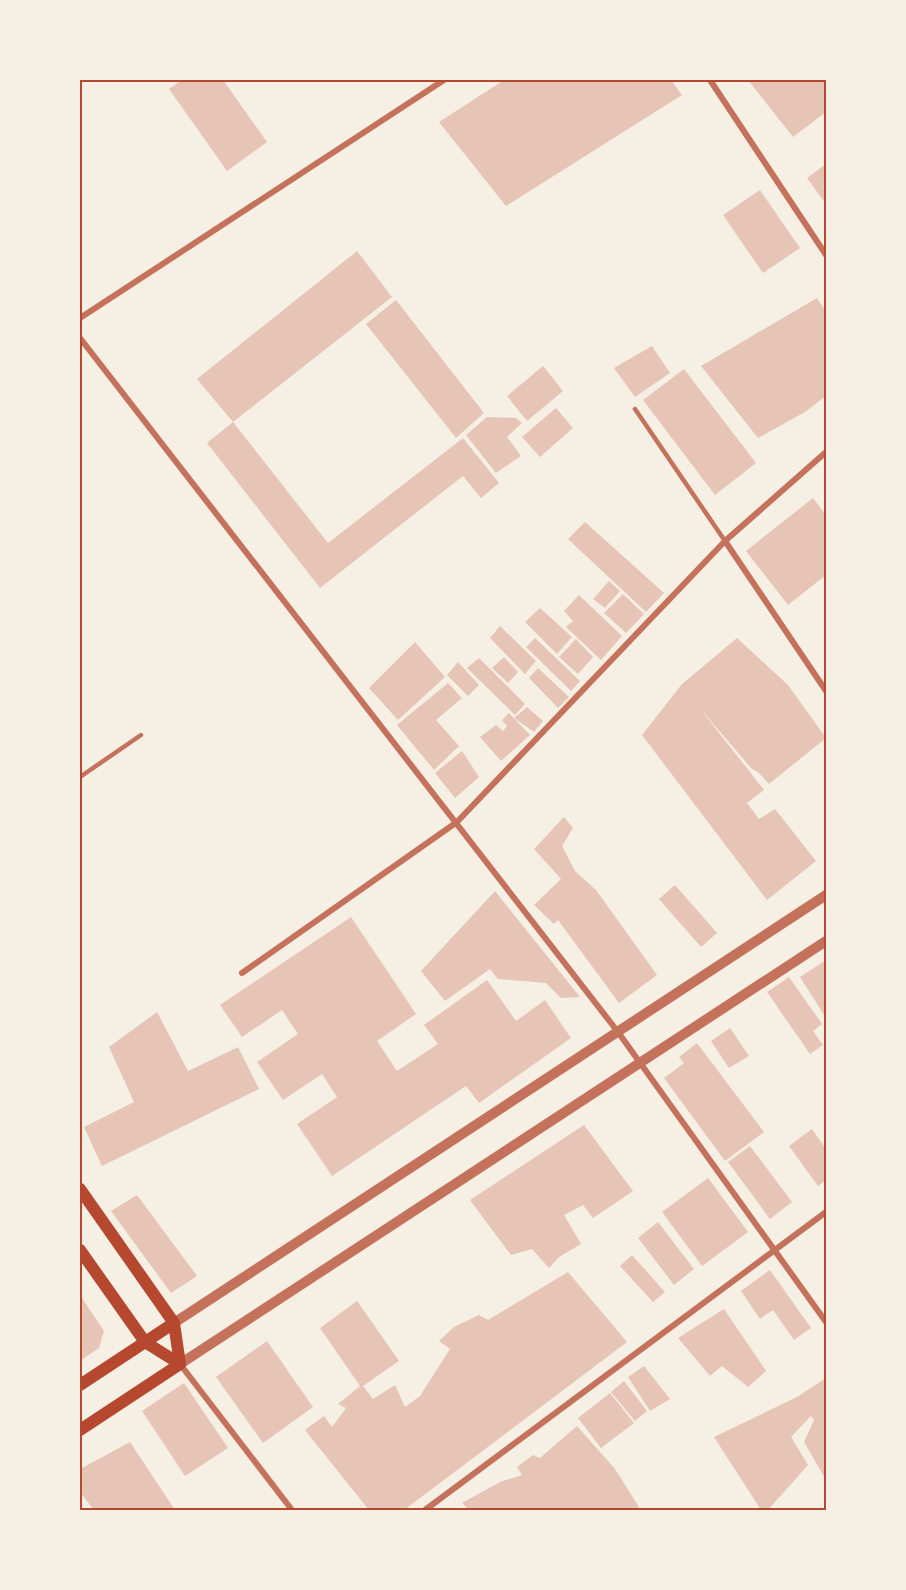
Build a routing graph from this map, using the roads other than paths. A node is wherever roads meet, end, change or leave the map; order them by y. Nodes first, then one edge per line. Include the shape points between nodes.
1 (444, 80) edge
2 (710, 80) edge
3 (826, 255) edge
4 (80, 318) edge
5 (80, 338) edge
6 (635, 409) dead end
7 (826, 452) edge
8 (725, 541) junction
9 (826, 691) edge
10 (141, 735) dead end
11 (80, 777) edge
12 (457, 822) junction
13 (826, 895) edge
14 (826, 941) edge
15 (242, 973) dead end
16 (618, 1032) junction
17 (640, 1063) junction
18 (80, 1189) edge
19 (826, 1212) edge
20 (80, 1250) edge
21 (776, 1252) junction
22 (826, 1322) edge
23 (174, 1323) junction
24 (145, 1342) junction
25 (180, 1364) junction
26 (80, 1385) edge
27 (80, 1430) edge
28 (292, 1510) edge
29 (425, 1510) edge

1 - 4 street
2 - 3 street
5 - 12 street
6 - 8 lane
7 - 8 street
8 - 9 street
8 - 12 street
10 - 11 lane
12 - 15 street
12 - 16 street
13 - 16 street
14 - 17 street
16 - 17 street
16 - 23 street
17 - 21 street
17 - 25 street
18 - 23 main road
19 - 21 street
20 - 24 main road
21 - 22 street
21 - 29 street
23 - 24 main road
23 - 25 main road
24 - 25 main road
24 - 26 main road
25 - 27 main road
25 - 28 street

